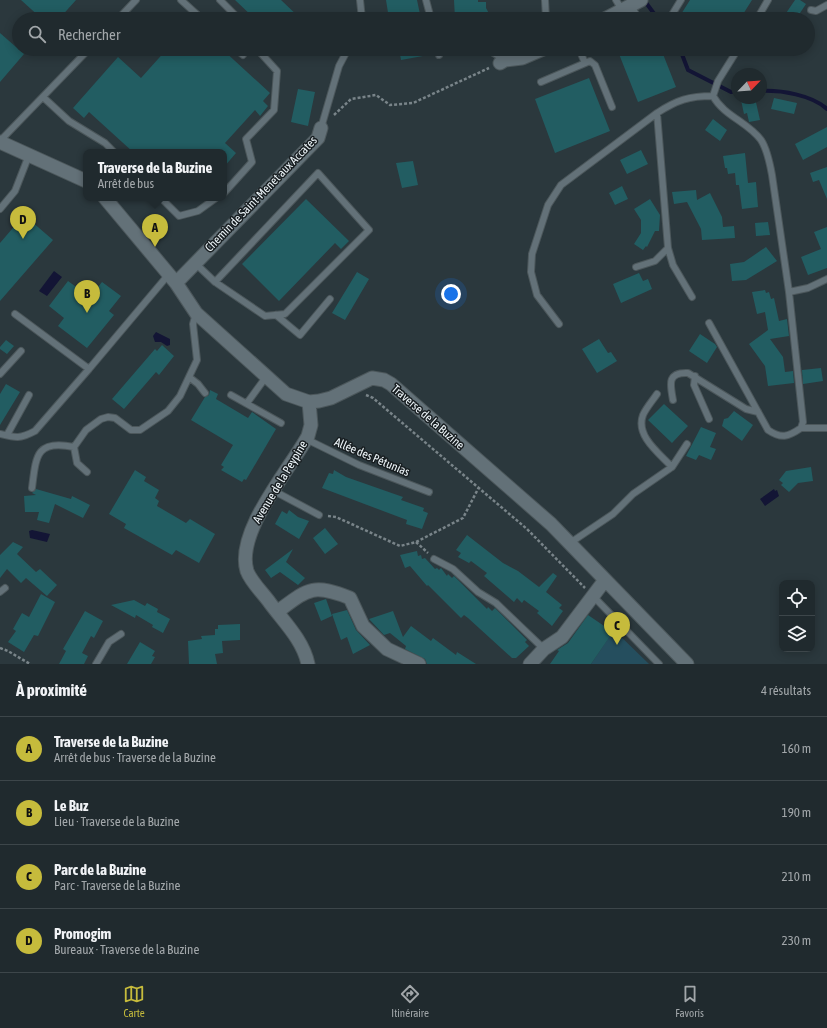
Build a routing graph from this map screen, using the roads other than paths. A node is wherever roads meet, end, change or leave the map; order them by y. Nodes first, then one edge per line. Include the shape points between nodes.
1 (136, 0) edge
2 (181, 0) edge
3 (220, 0) edge
4 (360, 0) edge
5 (426, 0) edge
6 (545, 0) edge
7 (680, 0) edge
8 (768, 0) edge
9 (629, 4) edge
10 (827, 5) edge
11 (811, 10) dead end
12 (125, 12) edge
13 (194, 12) edge
14 (232, 12) edge
15 (361, 12) edge
16 (429, 12) edge
17 (546, 12) edge
18 (616, 12) edge
19 (673, 12) edge
20 (760, 12) edge
21 (82, 56) edge
22 (263, 56) edge
23 (344, 56) edge
24 (496, 56) edge
25 (527, 56) edge
26 (582, 56) edge
27 (734, 56) edge
28 (503, 62) joint
29 (585, 63) junction
30 (541, 82) dead end
31 (44, 96) junction
32 (713, 96) junction
33 (612, 107) dead end
34 (657, 113) junction
35 (321, 128) joint
36 (0, 142) edge
37 (111, 149) edge
38 (29, 155) junction
39 (83, 180) edge
40 (227, 190) edge
41 (107, 201) edge
42 (164, 201) edge
43 (212, 201) edge
44 (0, 209) edge
45 (668, 248) junction
46 (195, 263) junction
47 (636, 267) dead end
48 (172, 279) junction
49 (827, 280) edge
50 (215, 282) junction
51 (789, 292) junction
52 (692, 297) dead end
53 (330, 299) dead end
54 (196, 312) junction
55 (15, 314) dead end
56 (276, 315) junction
57 (709, 323) dead end
58 (559, 324) dead end
59 (21, 351) dead end
60 (89, 369) junction
61 (0, 374) edge
62 (695, 376) junction
63 (189, 377) junction
64 (266, 377) junction
65 (205, 393) dead end
66 (232, 394) dead end
67 (657, 394) dead end
68 (29, 395) dead end
69 (673, 400) dead end
70 (309, 402) junction
71 (247, 403) junction
72 (758, 412) junction
73 (709, 418) dead end
74 (281, 423) dead end
75 (801, 428) junction
76 (827, 428) edge
77 (3, 435) edge
78 (306, 439) junction
79 (687, 444) dead end
80 (74, 447) junction
81 (672, 467) junction
82 (87, 472) dead end
83 (32, 488) dead end
84 (274, 491) junction
85 (429, 492) dead end
86 (319, 515) dead end
87 (570, 543) junction
88 (434, 559) road end
89 (605, 580) junction
90 (593, 596) junction
91 (277, 612) junction
92 (121, 634) dead end
93 (544, 649) junction
94 (96, 664) edge
95 (308, 664) edge
96 (419, 664) edge
97 (530, 664) edge
98 (659, 664) edge
99 (687, 664) edge

1 - 12 lane
2 - 13 lane
3 - 14 lane
4 - 15 lane
5 - 16 lane
6 - 17 lane
7 - 19 lane
8 - 20 lane
9 - 18 street
10 - 11 lane via 816,12
21 - 31 lane
22 - 40 lane via 277,71 274,110 246,139 252,162
23 - 35 lane
24 - 28 lane
25 - 28 street
26 - 29 lane
27 - 32 lane via 718,81
29 - 30 lane
29 - 33 lane via 590,61 595,64
31 - 36 lane
31 - 37 lane via 69,121
32 - 34 lane via 692,96 674,102
32 - 51 lane via 717,103 761,140 768,157
34 - 45 lane
34 - 58 lane via 560,185 548,206 532,254 531,272 536,295
35 - 46 street, Chemin de Saint-Menet aux Accates via 318,138
36 - 38 street
38 - 39 street
38 - 44 lane via 15,191
41 - 48 street, Traverse de la Buzine
42 - 43 lane via 179,216 198,211
45 - 47 lane via 655,262
45 - 52 lane via 673,265
46 - 48 street, Chemin de Saint-Menet aux Accates
46 - 50 lane
48 - 54 street, Traverse de la Buzine
48 - 60 lane
49 - 51 lane
50 - 56 lane via 265,316
50 - 56 lane via 318,173 369,230 285,314
51 - 75 lane via 803,422
53 - 56 lane via 300,335
54 - 63 lane via 193,324 197,360
54 - 64 street, Traverse de la Buzine
55 - 60 lane
57 - 72 lane
59 - 61 lane
60 - 77 lane via 35,431 24,438
62 - 69 lane via 678,372 673,376 670,385
62 - 72 lane via 746,409
62 - 73 lane via 694,385
63 - 65 lane
63 - 80 lane via 180,396 168,411 140,430 131,430 115,418 108,417 86,430
64 - 70 street, Traverse de la Buzine via 286,394
64 - 71 lane
66 - 71 lane
67 - 81 lane via 643,415 643,427 646,439
68 - 77 lane
70 - 78 street, Avenue de la Peypine via 311,425
70 - 87 street, Traverse de la Buzine via 332,398 372,378 384,380
71 - 74 lane
72 - 75 lane via 768,430 777,436 786,436
75 - 76 lane
78 - 84 street, Avenue de la Peypine
78 - 85 lane, Allée des Pétunias via 359,465
79 - 81 lane
80 - 82 lane via 77,463
80 - 83 lane via 60,444 42,449 35,463
81 - 87 lane via 633,494 613,514
84 - 86 lane
84 - 91 street, Avenue de la Peypine via 248,537 246,559 247,570
87 - 89 street, Traverse de la Buzine
88 - 93 lane via 453,569 478,592 496,602
89 - 90 street
89 - 99 street, Traverse de la Buzine
90 - 93 street via 562,637
90 - 98 lane
91 - 95 street, Avenue de la Peypine via 297,637
91 - 96 street via 305,591 330,590 350,598 362,626 387,649
92 - 94 lane via 109,642
93 - 97 street

